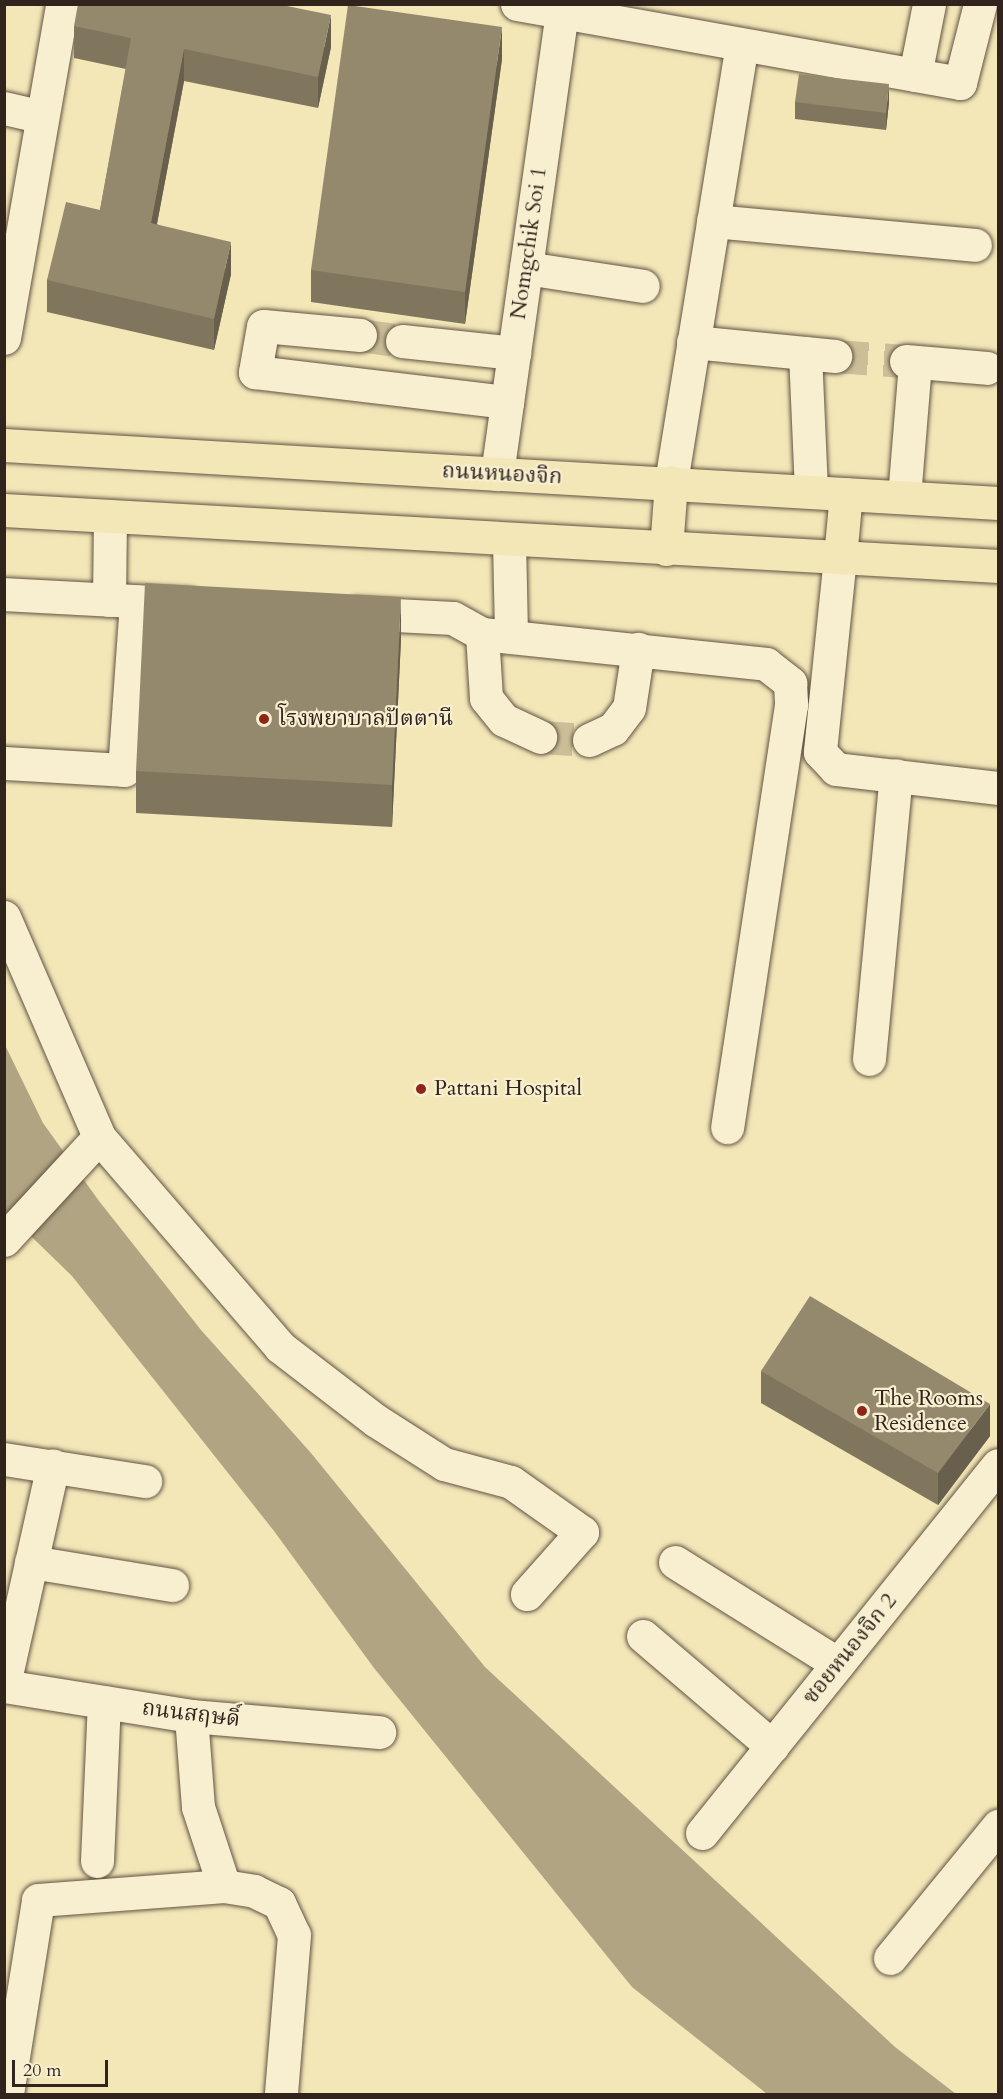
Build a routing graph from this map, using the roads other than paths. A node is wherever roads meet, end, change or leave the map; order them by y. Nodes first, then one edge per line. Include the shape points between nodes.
1 (62, 4) edge
2 (517, 4) edge
3 (929, 4) edge
4 (980, 4) edge
5 (562, 12) junction
6 (742, 45) junction
7 (915, 75) junction
8 (4, 108) edge
9 (42, 117) junction
10 (16, 202) edge
11 (713, 221) junction
12 (975, 245) dead end
13 (526, 268) junction
14 (643, 286) dead end
15 (360, 335) tunnel mouth
16 (4, 338) edge
17 (402, 341) tunnel mouth
18 (693, 342) junction
19 (514, 353) junction
20 (987, 368) dead end
21 (507, 402) junction
22 (4, 445) edge
23 (497, 474) junction
24 (671, 482) junction
25 (811, 492) junction
26 (846, 494) junction
27 (904, 497) junction
28 (999, 503) edge
29 (4, 510) edge
30 (110, 516) junction
31 (509, 539) junction
32 (666, 549) junction
33 (840, 557) junction
34 (999, 566) edge
35 (4, 594) edge
36 (123, 600) junction
37 (219, 606) edge
38 (324, 611) edge
39 (496, 635) junction
40 (638, 649) junction
41 (540, 738) tunnel mouth
42 (589, 740) tunnel mouth
43 (4, 763) edge
44 (896, 776) junction
45 (999, 788) edge
46 (4, 917) edge
47 (869, 1059) dead end
48 (727, 1127) dead end
49 (93, 1145) junction
50 (7, 1237) edge
51 (4, 1459) edge
52 (53, 1465) junction
53 (999, 1465) edge
54 (145, 1481) dead end
55 (32, 1562) junction
56 (675, 1562) dead end
57 (172, 1585) dead end
58 (527, 1594) dead end
59 (643, 1636) dead end
60 (838, 1664) junction
61 (4, 1685) edge
62 (104, 1702) junction
63 (191, 1716) junction
64 (379, 1732) dead end
65 (772, 1746) junction
66 (999, 1826) edge
67 (702, 1833) dead end
68 (97, 1861) dead end
69 (224, 1886) junction
70 (890, 1958) dead end
71 (7, 2094) edge
72 (281, 2094) edge

1 - 9 street
2 - 5 street
3 - 7 street
4 - 7 street via 960,83
5 - 6 street
5 - 13 street, Nomgchik Soi 1
6 - 7 street
6 - 11 street
8 - 9 street
9 - 10 street
10 - 16 street
11 - 12 street
11 - 18 street
13 - 14 street
13 - 19 street, Nomgchik Soi 1
15 - 21 street via 263,326 255,372
17 - 19 street
18 - 24 street
18 - 25 street via 820,354
19 - 21 street, Nomgchik Soi 1
20 - 27 street via 911,362
21 - 23 street, Nomgchik Soi 1
22 - 23 main road, ถนนหนองจิก
23 - 24 main road, ถนนหนองจิก
24 - 25 main road, ถนนหนองจิก
24 - 32 main road
25 - 26 main road, ถนนหนองจิก
26 - 27 main road, ถนนหนองจิก
26 - 33 main road
27 - 28 main road, ถนนหนองจิก
29 - 30 main road
30 - 31 main road
30 - 36 street
31 - 32 main road
31 - 39 street
32 - 33 main road
33 - 34 main road
33 - 44 street via 820,752 836,769
35 - 36 street
36 - 37 street
36 - 43 street via 124,770
38 - 39 street via 453,618
39 - 40 street
39 - 41 street via 486,698 504,720
40 - 42 street via 629,708 613,729
40 - 48 street via 766,664 790,683 789,717
44 - 45 street
44 - 47 street
46 - 49 street
49 - 50 street
49 - 58 street via 280,1347 375,1420 444,1464 511,1482 582,1532
51 - 52 street
52 - 54 street
52 - 55 street
53 - 60 street, ซอยหนองจิก 2
55 - 57 street
55 - 61 street
56 - 60 street
59 - 65 street
60 - 65 street, ซอยหนองจิก 2
61 - 62 street, ถนนสฤษดิ์
62 - 63 street, ถนนสฤษดิ์
62 - 68 street
63 - 64 street, ถนนสฤษดิ์
63 - 69 street via 198,1807
65 - 67 street, ซอยหนองจิก 2
66 - 70 street
69 - 71 street via 38,1900
69 - 72 street via 254,1891 279,1903 294,1935

